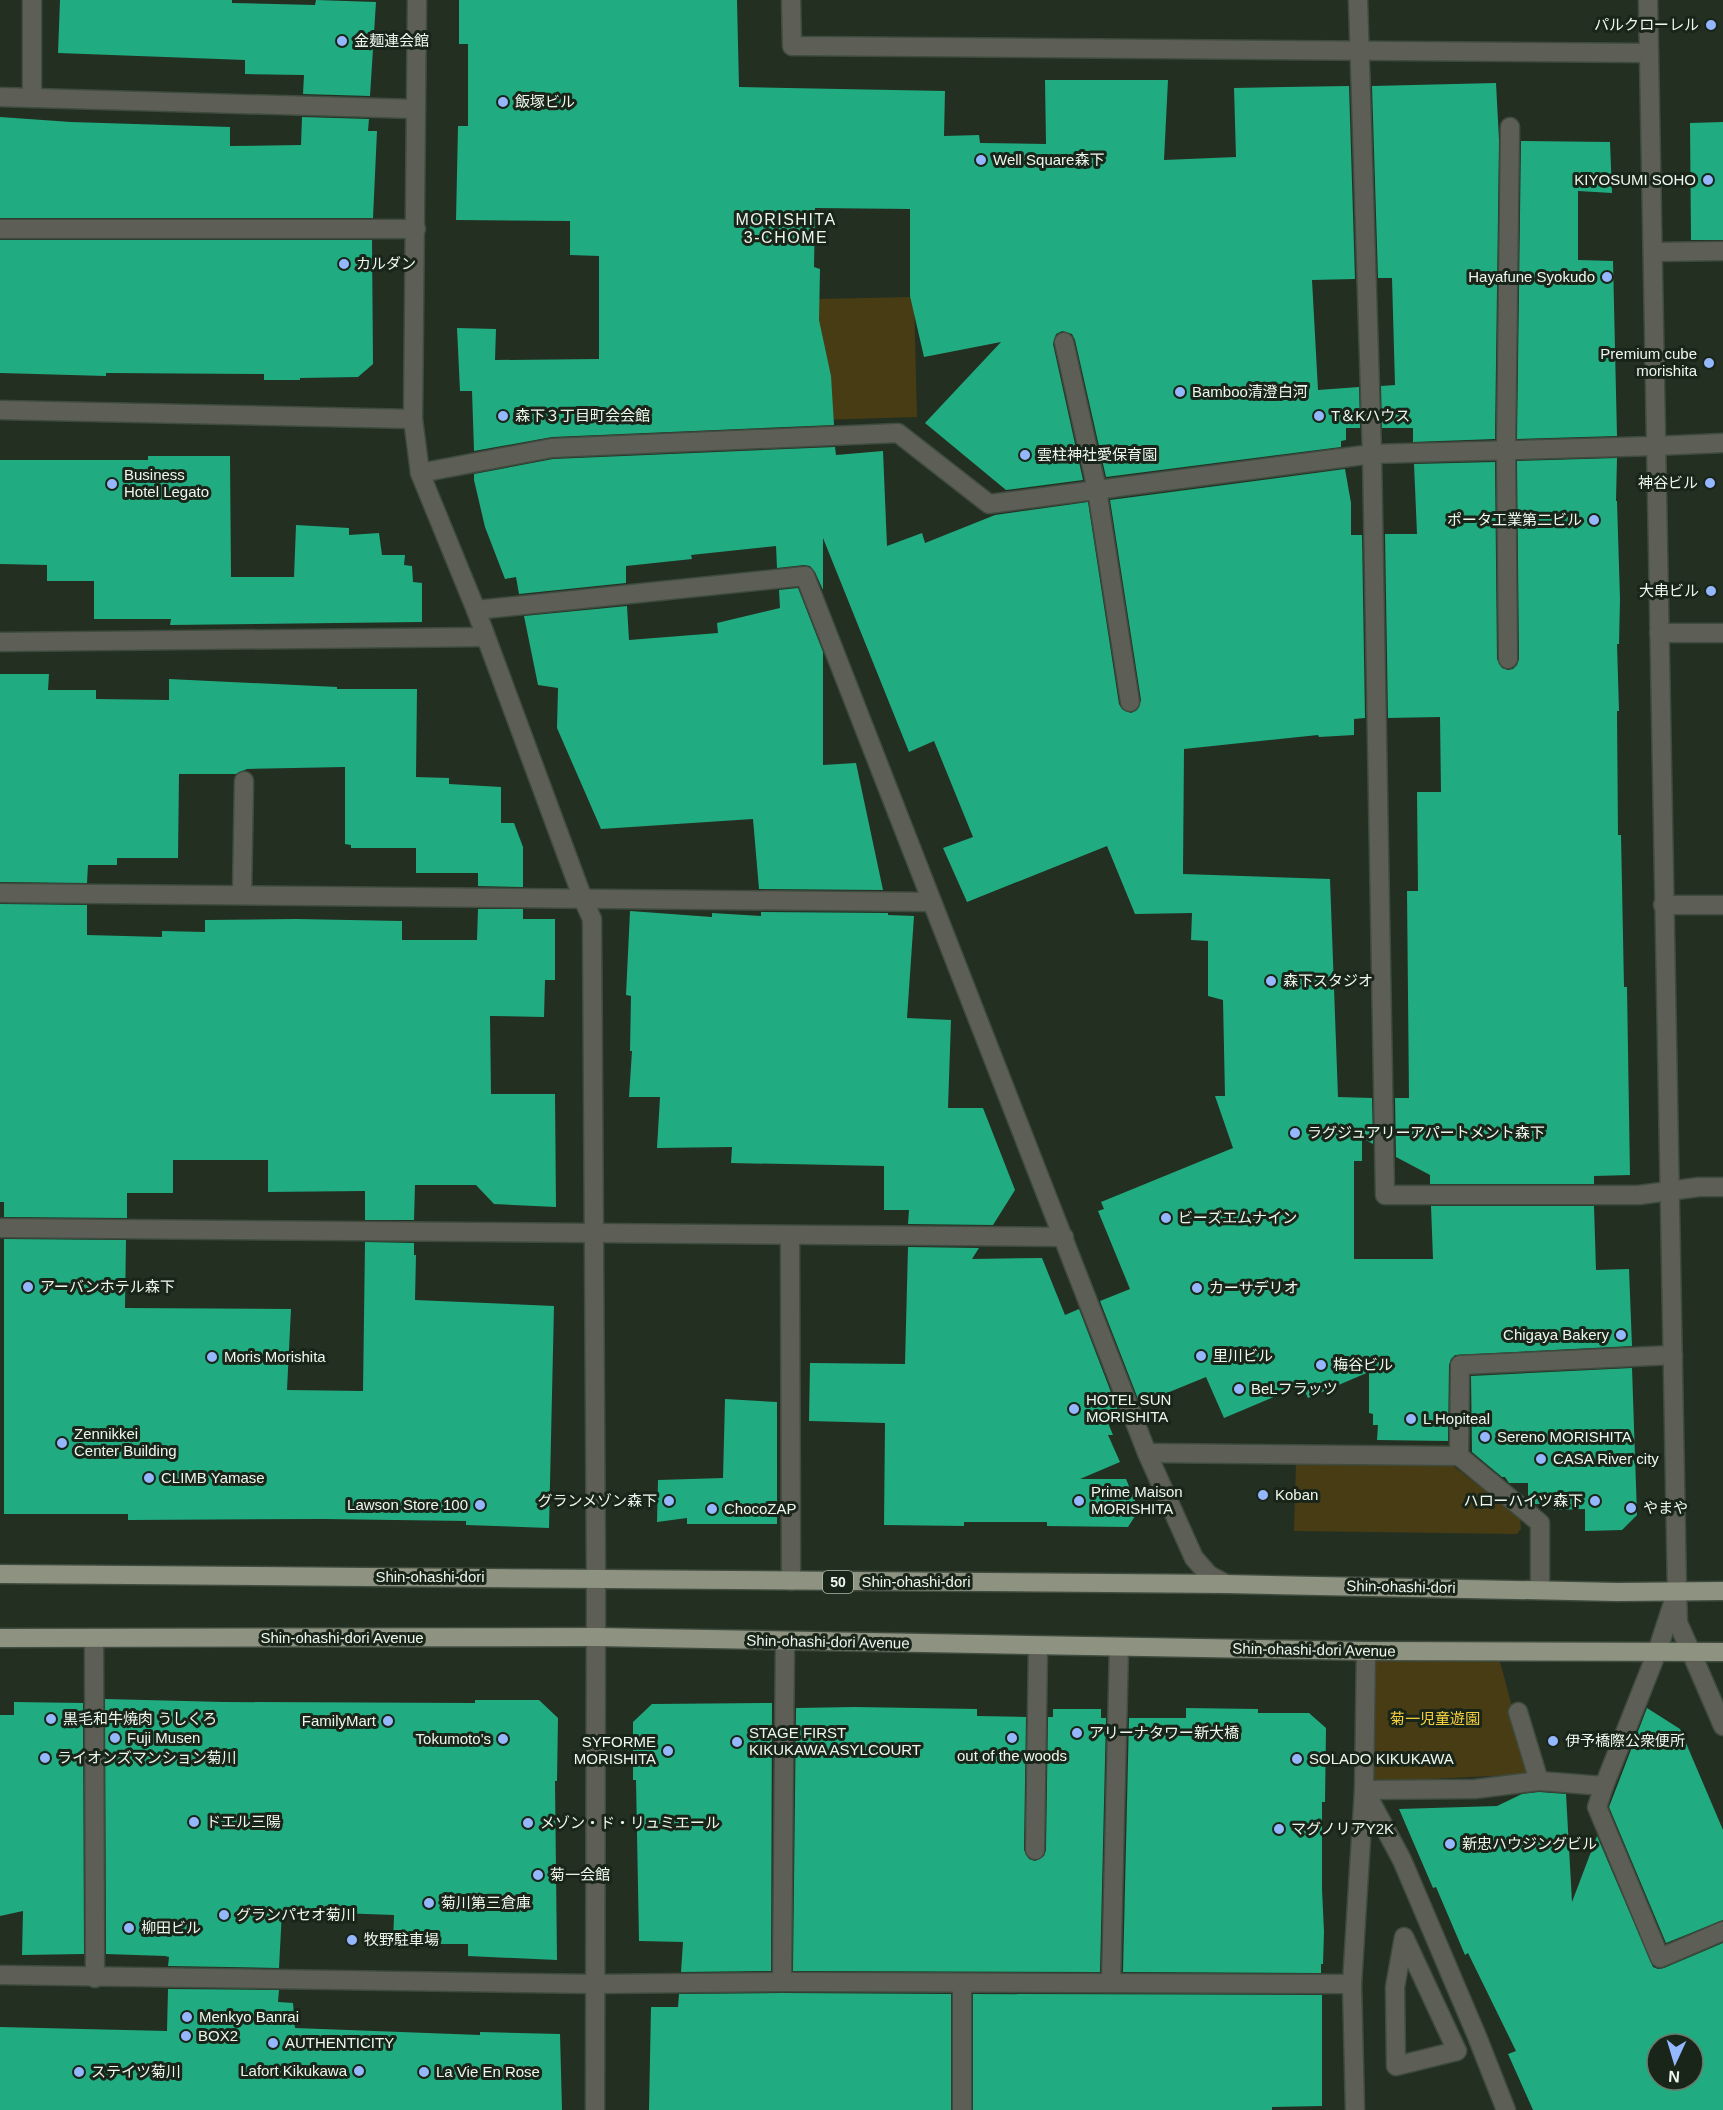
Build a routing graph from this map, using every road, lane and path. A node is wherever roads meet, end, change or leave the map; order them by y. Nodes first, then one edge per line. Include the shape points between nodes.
1 (32, 0) edge
2 (417, 0) edge
3 (791, 0) edge
4 (1358, 0) edge
5 (1648, 0) edge
6 (1360, 49) junction
7 (1649, 53) junction
8 (0, 97) edge
9 (32, 98) junction
10 (416, 109) junction
11 (1510, 127) dead end
12 (0, 229) edge
13 (416, 229) junction
14 (1723, 251) edge
15 (1653, 252) junction
16 (1064, 342) dead end
17 (0, 410) edge
18 (413, 419) junction
19 (1723, 443) edge
20 (1655, 446) junction
21 (1506, 450) junction
22 (1372, 454) junction
23 (420, 473) junction
24 (1097, 490) junction
25 (476, 610) junction
26 (1659, 633) junction
27 (1723, 633) edge
28 (485, 637) junction
29 (0, 642) edge
30 (1508, 659) dead end
31 (1130, 702) dead end
32 (244, 781) dead end
33 (0, 893) edge
34 (242, 895) junction
35 (583, 899) junction
36 (932, 902) junction
37 (1663, 905) junction
38 (1723, 905) edge
39 (1723, 1187) edge
40 (1669, 1190) junction
41 (0, 1228) edge
42 (595, 1234) junction
43 (790, 1235) junction
44 (1064, 1238) junction
45 (1673, 1355) junction
46 (1147, 1453) junction
47 (1459, 1456) junction
48 (0, 1574) edge
49 (596, 1579) junction
50 (791, 1581) junction
51 (1226, 1584) junction
52 (1540, 1590) junction
53 (1677, 1591) junction
54 (1723, 1591) edge
55 (596, 1637) junction
56 (0, 1638) edge
57 (94, 1639) junction
58 (785, 1641) junction
59 (1038, 1646) junction
60 (1119, 1647) junction
61 (1366, 1651) junction
62 (1657, 1652) junction
63 (1691, 1652) junction
64 (1723, 1652) edge
65 (1518, 1712) dead end
66 (1723, 1726) edge
67 (1539, 1781) junction
68 (1604, 1786) junction
69 (1364, 1790) junction
70 (1035, 1850) dead end
71 (1723, 1931) edge
72 (0, 1975) edge
73 (95, 1978) junction
74 (782, 1982) junction
75 (962, 1983) junction
76 (1111, 1983) junction
77 (595, 1984) junction
78 (1352, 1984) junction
79 (1457, 2051) joint
80 (595, 2110) edge
81 (962, 2110) edge
82 (1355, 2110) edge
83 (1506, 2110) edge

1 - 9 street
2 - 10 street
3 - 6 street via 792,46
4 - 6 street
5 - 7 street
6 - 7 street
6 - 22 street
7 - 15 street
8 - 9 street
9 - 10 street
10 - 13 street
11 - 21 street
12 - 13 street
13 - 18 street
14 - 15 street
15 - 20 street
16 - 24 street
17 - 18 street
18 - 23 street
19 - 20 street
20 - 21 street
20 - 26 street
21 - 22 street
21 - 30 street
22 - 24 street
22 - 40 street via 1385,1195 1639,1195
23 - 24 street via 552,448 898,433 989,504
23 - 25 street
24 - 31 street
25 - 28 street
25 - 36 street via 805,576
26 - 27 street
26 - 37 street
28 - 29 street
28 - 35 street
32 - 34 street
33 - 34 street
34 - 35 street
35 - 36 street
35 - 42 street via 592,919
36 - 44 street
37 - 38 street
37 - 40 street
39 - 40 street
40 - 45 street
41 - 42 street
42 - 43 street
42 - 49 street
43 - 44 street
43 - 50 street
44 - 46 street
45 - 47 street via 1460,1365
45 - 53 street
46 - 47 street
46 - 51 street via 1194,1558 1209,1575
47 - 52 street via 1540,1523
48 - 49 main road, Shin-ohashi-dori / 50
49 - 50 main road, Shin-ohashi-dori / 50
49 - 55 street
50 - 51 main road, Shin-ohashi-dori / 50
51 - 52 main road, Shin-ohashi-dori / 50
52 - 53 main road, Shin-ohashi-dori / 50
53 - 54 main road, Shin-ohashi-dori / 50
53 - 62 street
53 - 63 street via 1689,1621
55 - 57 main road, Shin-ohashi-dori Avenue
55 - 58 main road, Shin-ohashi-dori Avenue
55 - 77 street
56 - 57 main road, Shin-ohashi-dori Avenue
57 - 73 street
58 - 59 main road, Shin-ohashi-dori Avenue
58 - 74 street
59 - 60 main road, Shin-ohashi-dori Avenue
59 - 70 street
60 - 61 main road, Shin-ohashi-dori Avenue
60 - 76 street
61 - 62 main road, Shin-ohashi-dori Avenue
61 - 69 street
62 - 63 main road
62 - 68 street
63 - 64 main road
63 - 66 street
65 - 67 street
67 - 68 street
67 - 69 street via 1475,1789
68 - 71 street via 1597,1807 1660,1958
69 - 78 street
69 - 83 street via 1402,1860
72 - 73 street
73 - 77 street
74 - 75 street
74 - 77 street
75 - 76 street
75 - 81 street
76 - 78 street
77 - 80 street
78 - 82 street
79 - 79 street via 1396,2066 1395,1987 1404,1937

